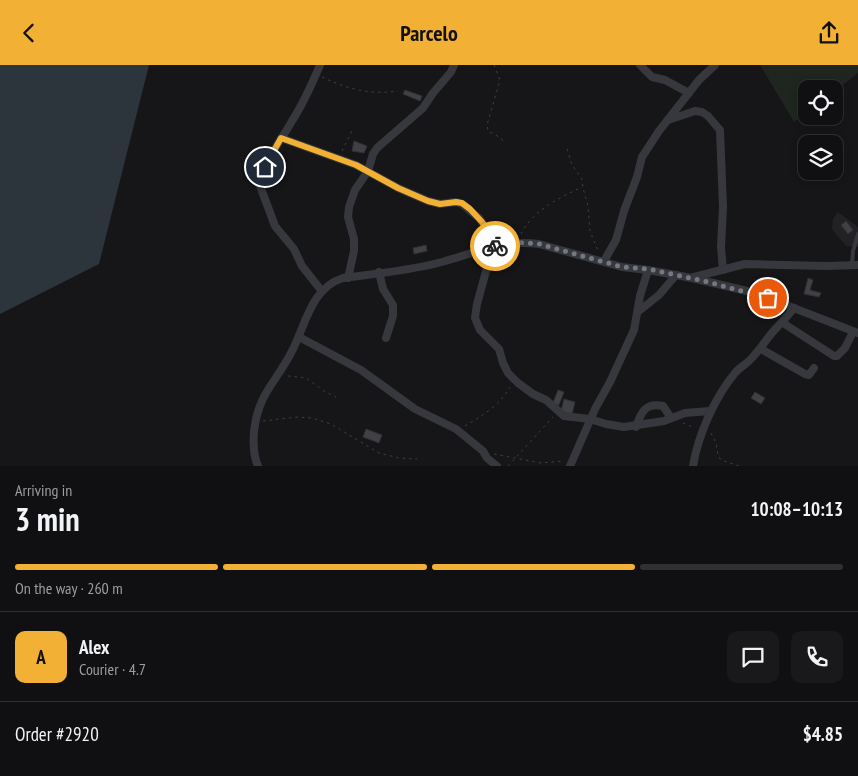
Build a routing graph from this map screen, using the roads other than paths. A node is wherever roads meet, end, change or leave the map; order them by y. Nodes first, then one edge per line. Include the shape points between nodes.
1 (320, 65) edge
2 (454, 65) edge
3 (640, 65) edge
4 (715, 65) edge
5 (689, 93) junction
6 (668, 120) junction
7 (281, 138) junction
8 (368, 171) junction
9 (858, 234) edge
10 (494, 246) junction
11 (605, 259) junction
12 (855, 265) edge
13 (648, 269) junction
14 (724, 270) junction
15 (379, 272) junction
16 (676, 275) junction
17 (348, 277) junction
18 (692, 278) junction
19 (321, 290) junction
20 (794, 308) junction
21 (639, 311) junction
22 (783, 323) junction
23 (855, 333) edge
24 (299, 337) junction
25 (386, 338) dead end
26 (760, 349) junction
27 (814, 368) dead end
28 (710, 411) junction
29 (672, 418) junction
30 (590, 419) junction
31 (636, 427) junction
32 (485, 454) junction
33 (571, 464) edge
34 (258, 466) edge
35 (483, 466) edge
36 (497, 466) edge
37 (694, 466) edge

1 - 7 street
2 - 8 street via 423,108 377,148
3 - 5 street via 652,77
4 - 5 street
5 - 6 street
6 - 11 street via 642,157 616,240
6 - 14 street via 695,111 702,112 720,130
7 - 8 street
7 - 19 street via 262,174 260,188 275,226
8 - 10 street via 428,201 466,205 492,236
8 - 17 street via 355,190 349,207 354,251
9 - 12 lane via 853,251
10 - 11 street via 519,242 539,244 576,255
10 - 15 street via 436,263
10 - 30 street via 477,304 475,318 480,330 499,349 514,380 546,400 561,414
11 - 13 street via 622,267
12 - 14 street via 745,264
13 - 16 street
13 - 21 street
14 - 18 street
15 - 17 street
15 - 25 street via 382,289 393,305 394,316
16 - 18 street
16 - 21 street
17 - 19 street via 336,280
18 - 20 street via 747,291
19 - 24 street
20 - 22 street
20 - 23 street
21 - 30 street via 634,331
22 - 23 street via 834,356 842,352
22 - 26 street
24 - 32 street via 360,370 415,409 458,431
24 - 34 street via 262,398 255,422 254,456
26 - 27 street via 807,375
26 - 28 street via 735,373
28 - 29 street via 685,413
28 - 37 street
29 - 31 street
29 - 31 street via 663,406 654,404 646,407
30 - 31 street
30 - 33 street
32 - 35 street
32 - 36 street

